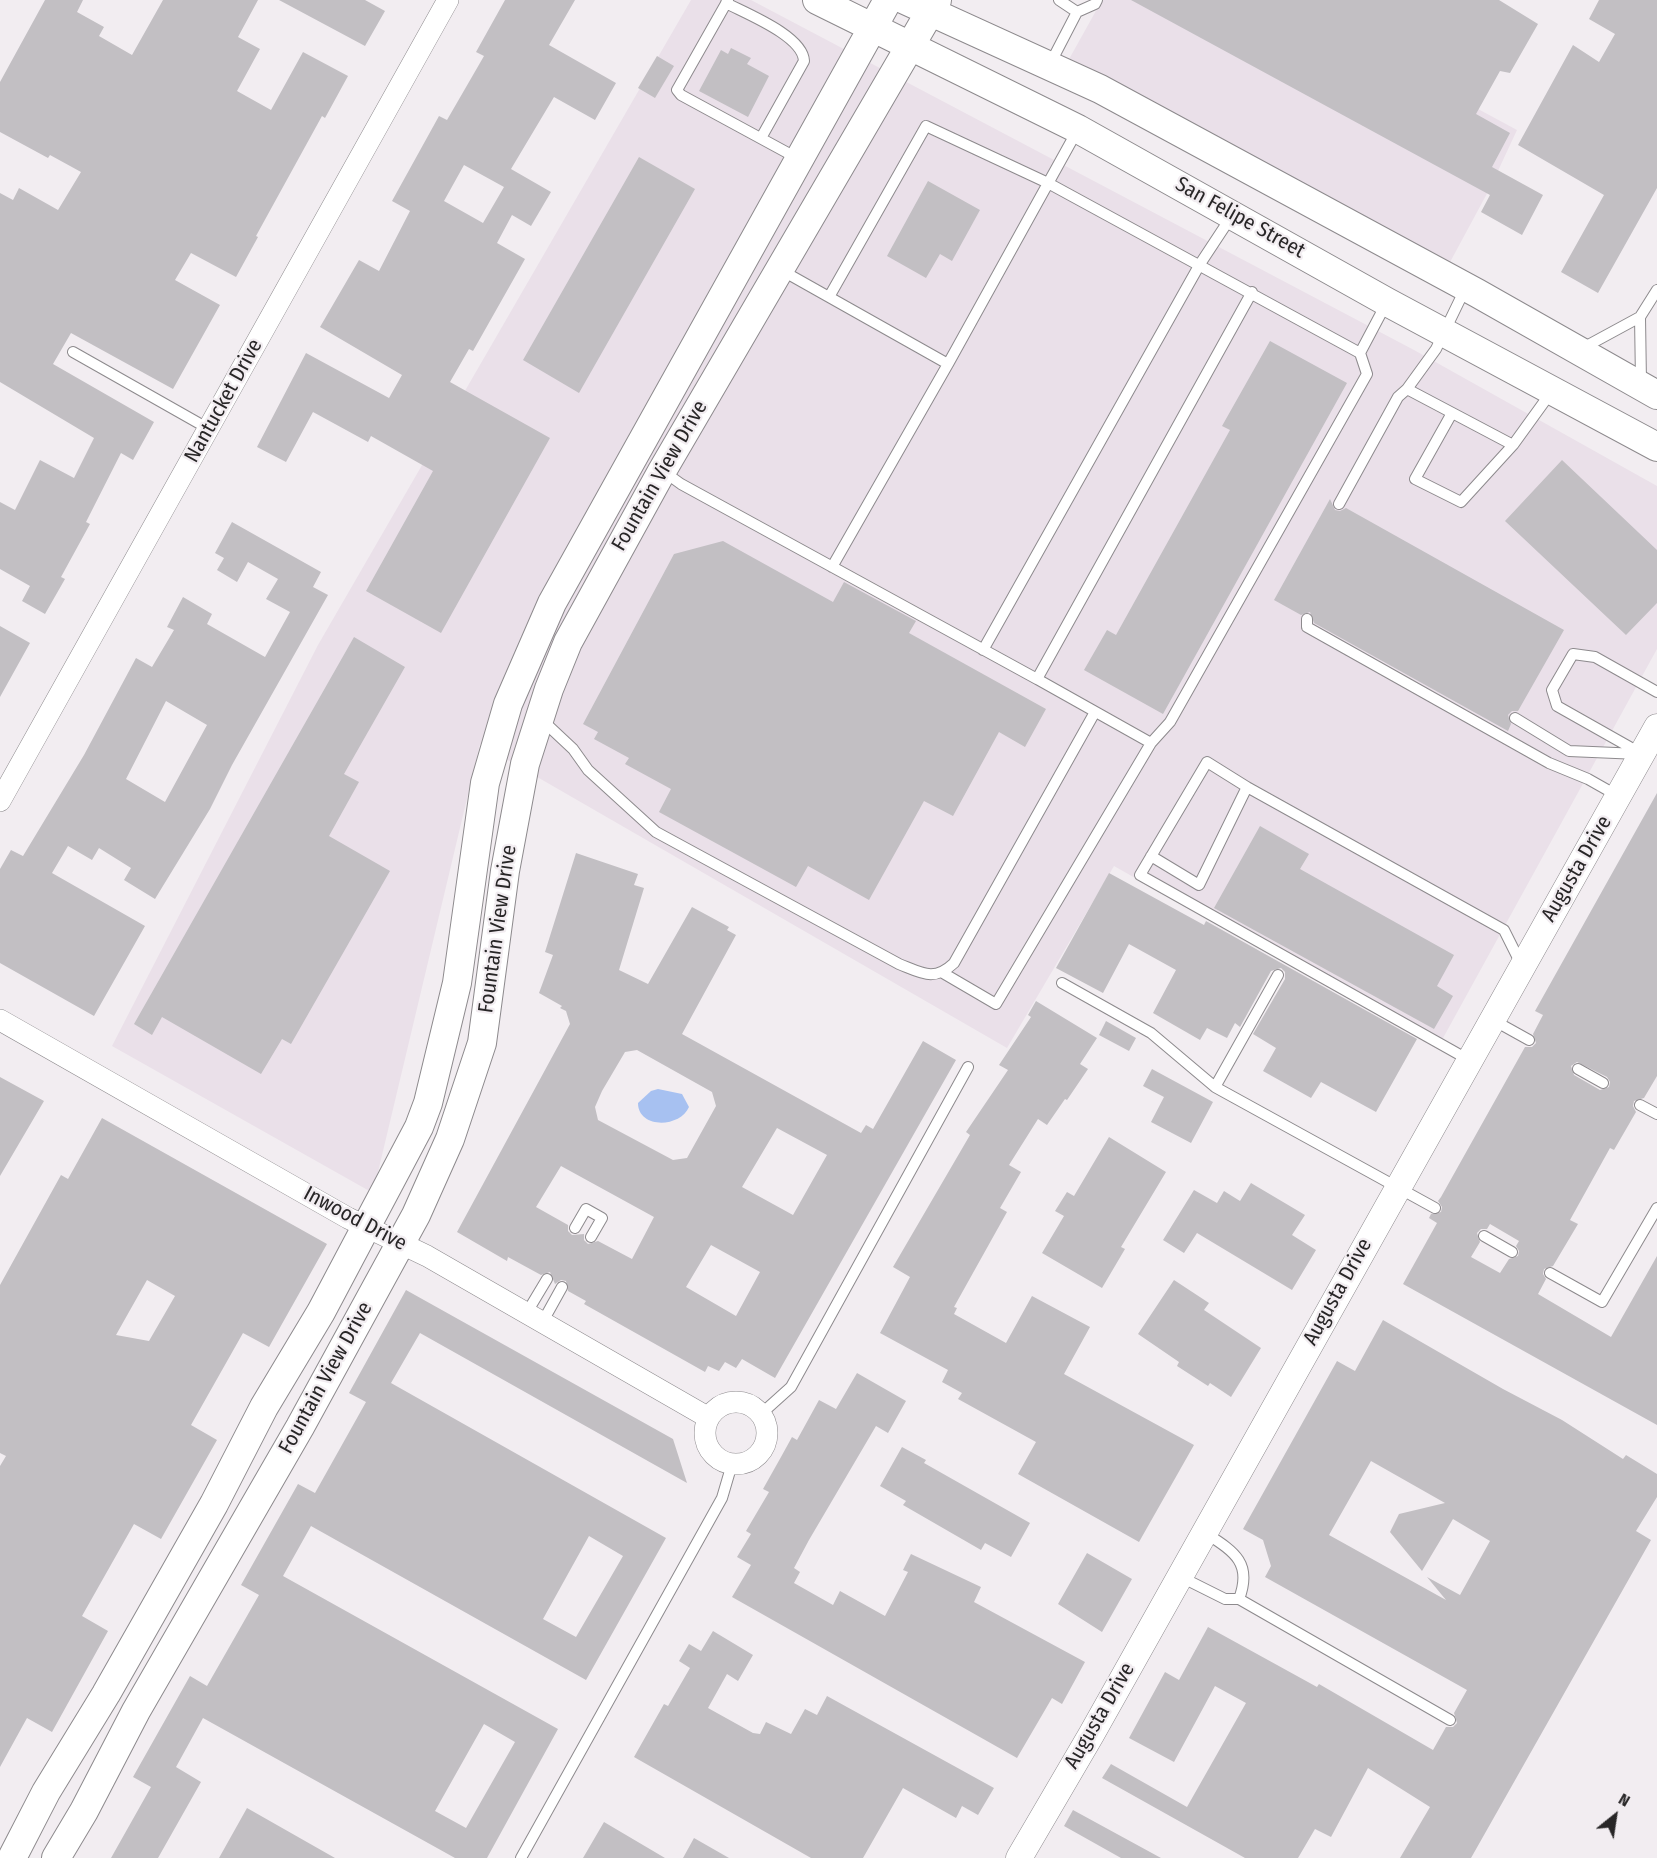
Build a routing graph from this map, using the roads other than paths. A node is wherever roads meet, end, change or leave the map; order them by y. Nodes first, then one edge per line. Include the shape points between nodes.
1 (448, 0) edge
2 (817, 0) edge
3 (888, 0) edge
4 (1059, 0) edge
5 (1097, 0) edge
6 (727, 1) edge
7 (923, 4) edge
8 (1077, 12) junction
9 (872, 29) junction
10 (907, 47) junction
11 (1049, 66) junction
12 (1078, 129) junction
13 (761, 138) junction
14 (800, 159) junction
15 (1256, 173) junction
16 (1048, 183) junction
17 (1233, 214) junction
18 (1200, 264) junction
19 (781, 270) junction
20 (1467, 287) junction
21 (1657, 290) edge
22 (1252, 292) junction
23 (829, 297) junction
24 (1387, 302) junction
25 (1640, 317) junction
26 (1445, 333) junction
27 (1578, 350) junction
28 (72, 352) dead end
29 (1360, 353) junction
30 (948, 364) junction
31 (1407, 389) junction
32 (1552, 390) junction
33 (1649, 390) edge
34 (1452, 413) junction
35 (209, 429) junction
36 (1513, 445) junction
37 (1657, 447) edge
38 (662, 471) junction
39 (1339, 504) dead end
40 (832, 567) junction
41 (1307, 619) dead end
42 (983, 650) junction
43 (1037, 679) junction
44 (1657, 692) edge
45 (508, 704) junction
46 (1095, 712) junction
47 (541, 718) junction
48 (1515, 718) dead end
49 (1657, 727) edge
50 (1151, 743) junction
51 (1642, 754) junction
52 (1247, 787) junction
53 (1618, 796) junction
54 (0, 801) edge
55 (1151, 856) junction
56 (470, 900) junction
57 (502, 902) junction
58 (1522, 967) junction
59 (943, 973) junction
60 (1278, 975) dead end
61 (1062, 983) dead end
62 (1492, 1019) junction
63 (0, 1020) edge
64 (1529, 1040) dead end
65 (1469, 1060) junction
66 (968, 1067) dead end
67 (1578, 1069) dead end
68 (1603, 1083) dead end
69 (1215, 1087) junction
70 (1640, 1105) dead end
71 (1657, 1114) edge
72 (1397, 1187) junction
73 (1434, 1208) dead end
74 (1657, 1208) edge
75 (368, 1228) junction
76 (574, 1228) dead end
77 (1484, 1236) dead end
78 (591, 1237) dead end
79 (399, 1244) junction
80 (1512, 1252) dead end
81 (1550, 1273) dead end
82 (547, 1279) dead end
83 (562, 1287) dead end
84 (534, 1318) junction
85 (761, 1414) junction
86 (709, 1418) junction
87 (732, 1464) junction
88 (214, 1504) junction
89 (245, 1521) junction
90 (1203, 1532) junction
91 (1178, 1576) junction
92 (1239, 1599) junction
93 (106, 1694) junction
94 (136, 1711) junction
95 (1450, 1720) dead end
96 (12, 1858) edge
97 (56, 1858) edge
98 (521, 1858) edge
99 (1018, 1858) edge

1 - 35 street, Nantucket Drive
2 - 9 main road, San Felipe Street
3 - 9 main road, Fountain View Drive
4 - 8 lane
5 - 8 lane
6 - 13 lane via 795,41 804,54 804,61
6 - 13 lane via 676,90
7 - 10 main road, Fountain View Drive
7 - 11 main road
8 - 11 lane
9 - 10 main road, San Felipe Street
9 - 14 main road, Fountain View Drive
10 - 12 main road, San Felipe Street
10 - 19 main road, Fountain View Drive
11 - 15 main road
12 - 16 lane
12 - 17 main road, San Felipe Street
13 - 14 lane
14 - 45 main road, Fountain View Drive via 552,603
15 - 17 main road
15 - 20 main road
16 - 18 lane
16 - 23 lane via 926,126
16 - 30 lane
17 - 18 lane
17 - 24 main road, San Felipe Street
18 - 22 lane
18 - 42 lane
19 - 23 lane
19 - 38 main road, Fountain View Drive
20 - 26 lane
20 - 27 main road
21 - 25 lane
22 - 29 lane
22 - 43 lane
23 - 30 lane
24 - 26 main road, San Felipe Street
24 - 29 lane
25 - 27 lane
25 - 33 lane
26 - 31 lane
26 - 32 main road, San Felipe Street
27 - 33 main road
28 - 35 lane
29 - 50 lane via 1367,374 1170,722
30 - 40 lane
31 - 34 lane
31 - 39 lane via 1398,397
32 - 36 lane
32 - 37 main road, San Felipe Street
34 - 36 lane
34 - 36 lane via 1415,479 1461,502
35 - 54 street, Nantucket Drive
38 - 40 lane
38 - 47 main road, Fountain View Drive via 568,642
40 - 42 lane
41 - 53 lane via 1307,627 1549,762
42 - 43 lane
43 - 46 lane
44 - 51 lane via 1594,657 1573,654 1552,690 1557,706
45 - 47 main road
45 - 56 main road, Fountain View Drive via 485,783
46 - 50 lane
46 - 59 lane via 954,963
47 - 57 main road, Fountain View Drive via 525,764
47 - 59 lane via 588,770 656,832 899,964 929,975
48 - 51 lane via 1569,751
49 - 51 street, Augusta Drive
50 - 59 lane via 996,1004
51 - 53 street, Augusta Drive
52 - 55 lane via 1207,762
52 - 55 lane via 1199,885
52 - 58 lane via 1504,930
53 - 58 street, Augusta Drive
55 - 65 lane via 1140,873 1147,880
56 - 57 main road
56 - 75 main road, Fountain View Drive via 457,983 428,1103 409,1150
57 - 79 main road, Fountain View Drive via 482,1043 445,1150
58 - 62 street, Augusta Drive
60 - 69 lane
61 - 69 lane via 1151,1033
62 - 64 lane
62 - 65 street, Augusta Drive
63 - 75 street, Inwood Drive
65 - 72 street, Augusta Drive
66 - 85 lane via 791,1388
67 - 68 lane
69 - 72 lane
70 - 71 lane
72 - 73 lane
72 - 90 street, Augusta Drive
74 - 81 lane via 1602,1302
75 - 79 street, Inwood Drive
75 - 88 main road, Fountain View Drive via 264,1407
76 - 78 lane via 586,1209 602,1218
77 - 80 lane
79 - 84 street, Inwood Drive
79 - 89 main road, Fountain View Drive
82 - 84 lane
83 - 84 lane
84 - 86 street, Inwood Drive
85 - 86 street via 744,1403 734,1402 723,1405
85 - 87 street via 766,1424 765,1444 752,1460
86 - 87 street via 705,1438 709,1448
87 - 98 lane via 722,1498
88 - 89 main road
88 - 93 main road, Fountain View Drive
89 - 94 main road, Fountain View Drive
90 - 91 street, Augusta Drive
90 - 92 lane via 1229,1548 1243,1566 1244,1586
91 - 92 lane via 1225,1599
91 - 99 street, Augusta Drive
92 - 95 lane
93 - 94 main road
93 - 96 main road, Fountain View Drive via 46,1792
94 - 97 main road, Fountain View Drive

